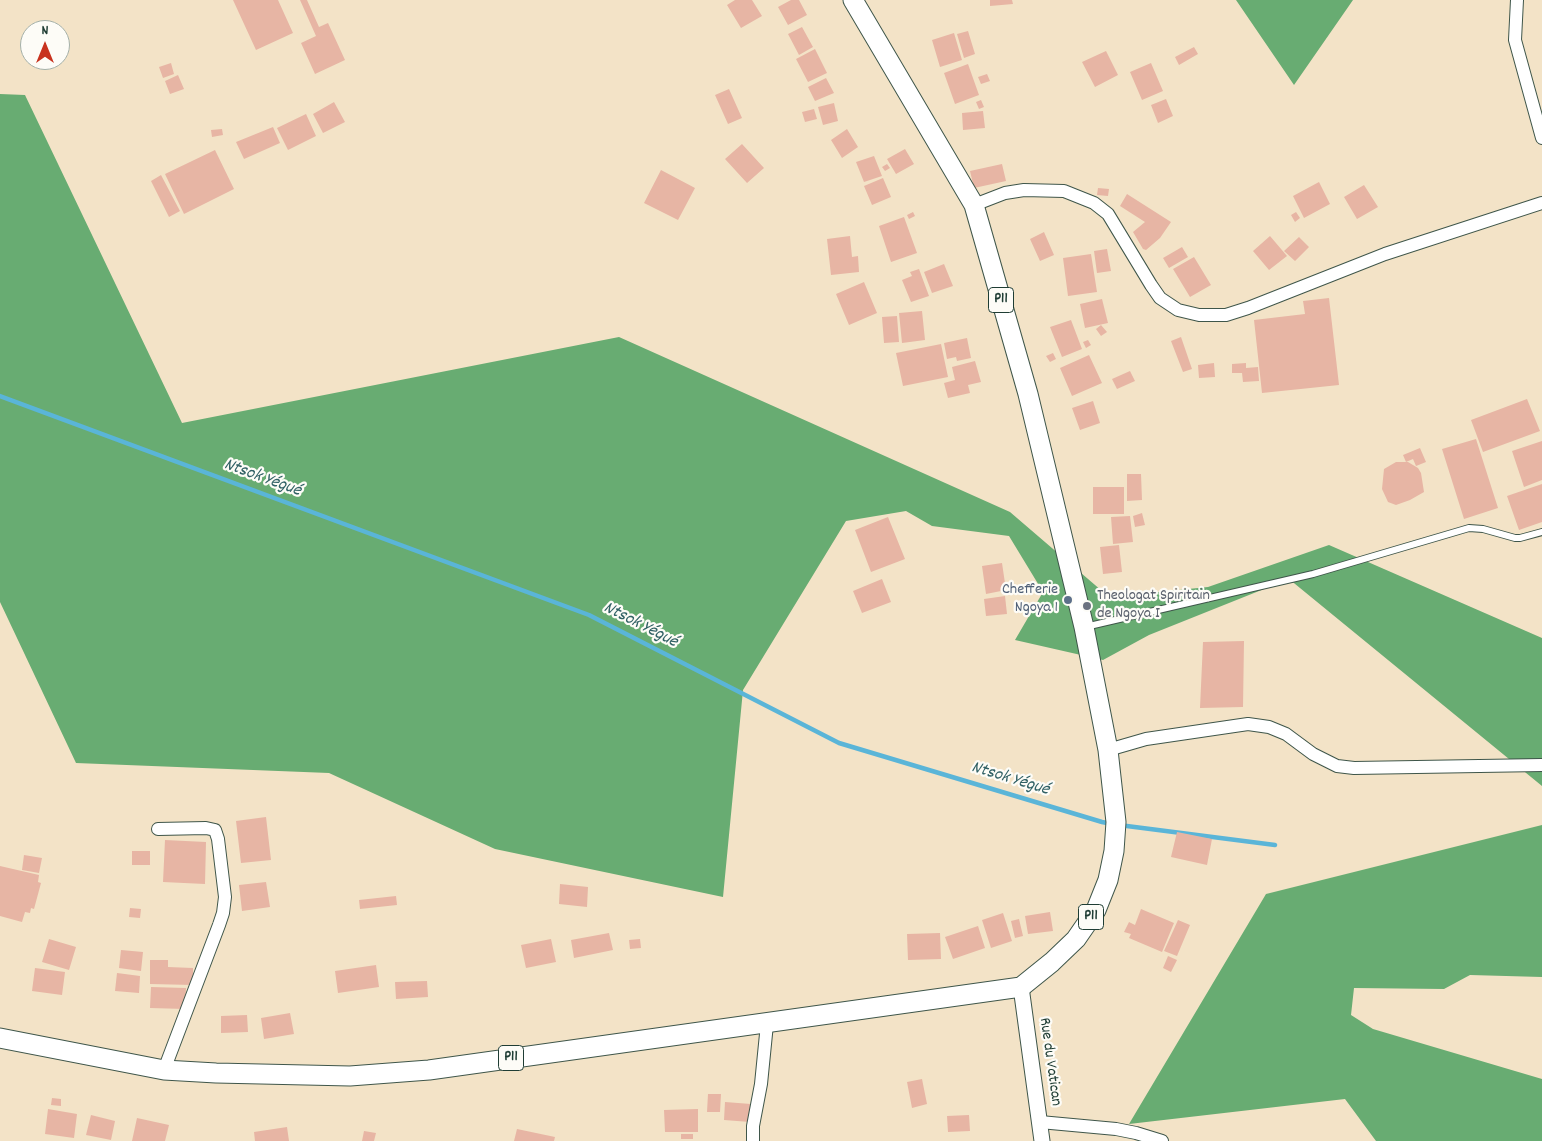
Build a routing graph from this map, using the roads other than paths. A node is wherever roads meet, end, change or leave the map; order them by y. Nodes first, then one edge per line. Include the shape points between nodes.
1 (853, 0) edge
2 (1517, 0) edge
3 (1542, 138) edge
4 (1542, 203) edge
5 (974, 205) junction
6 (1542, 532) edge
7 (1084, 627) junction
8 (1108, 750) junction
9 (1542, 765) edge
10 (158, 829) dead end
11 (1021, 987) junction
12 (767, 1024) junction
13 (0, 1038) edge
14 (164, 1070) junction
15 (1040, 1122) junction
16 (753, 1141) edge
17 (1042, 1141) edge
18 (1162, 1141) edge

1 - 5 main road, P11
2 - 3 street via 1515,40
4 - 5 street via 1385,254 1226,315 1199,315 1178,310 1160,298 1108,214 1094,203 1064,191 1024,190 1005,193
5 - 7 main road, P11 via 1028,394
6 - 7 lane via 1515,538 1469,528 1313,574
7 - 8 main road, P11
8 - 9 street via 1146,739 1248,724 1286,734 1313,754 1337,766
8 - 11 main road, P11 via 1116,822 1108,880 1096,910 1076,939
10 - 14 street via 215,830 225,897 219,925
11 - 12 main road, P11
11 - 15 street, Rue du Vatican
12 - 14 main road, P11 via 428,1070 350,1076
12 - 16 street
13 - 14 main road, P11
15 - 17 street, Rue du Vatican
15 - 18 street via 1116,1129

